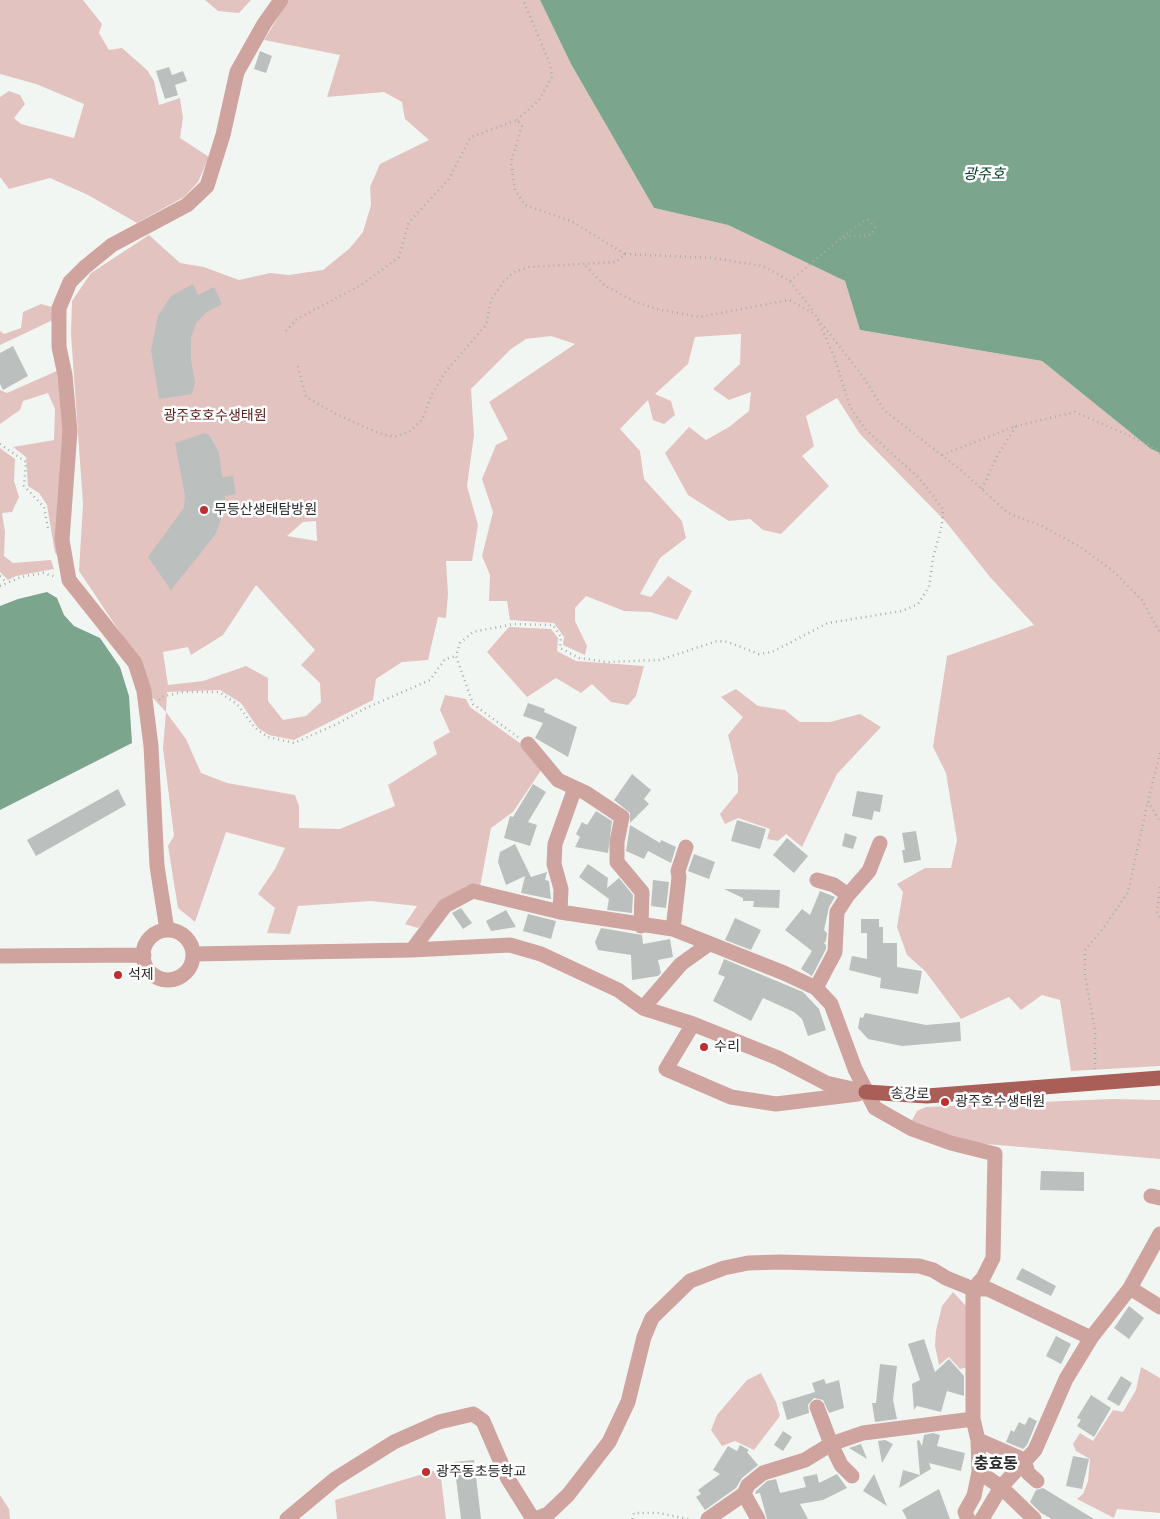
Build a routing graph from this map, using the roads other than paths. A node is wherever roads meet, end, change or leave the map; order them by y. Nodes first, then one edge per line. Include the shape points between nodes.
1 (281, 0) edge
2 (528, 744) road end
3 (575, 788) junction
4 (880, 843) dead end
5 (686, 847) dead end
6 (816, 880) dead end
7 (848, 895) junction
8 (560, 912) junction
9 (641, 926) junction
10 (673, 929) junction
11 (167, 930) junction
12 (709, 944) junction
13 (412, 950) junction
14 (192, 954) junction
15 (0, 956) edge
16 (144, 956) junction
17 (816, 988) junction
18 (643, 1008) junction
19 (693, 1024) junction
20 (1160, 1078) edge
21 (866, 1092) junction
22 (1158, 1241) edge
23 (1130, 1288) junction
24 (973, 1289) junction
25 (1160, 1307) edge
26 (1091, 1338) junction
27 (818, 1407) dead end
28 (973, 1419) junction
29 (978, 1440) junction
30 (831, 1444) junction
31 (1024, 1460) junction
32 (979, 1472) junction
33 (852, 1476) dead end
34 (1037, 1481) dead end
35 (1001, 1487) junction
36 (744, 1494) junction
37 (287, 1519) edge
38 (534, 1519) edge
39 (708, 1519) edge
40 (758, 1519) edge
41 (968, 1519) edge
42 (982, 1519) edge
43 (1034, 1519) edge

1 - 11 street via 237,72 207,186 187,205 112,245 70,282 59,308 70,431 62,540 69,580 135,663 144,691 157,866
2 - 3 street via 558,780
3 - 8 street via 555,844 554,864 561,888
3 - 9 street via 622,817 616,862 642,892
4 - 7 street via 868,871
5 - 10 street via 678,871
6 - 7 street via 834,885
7 - 17 street via 837,912 835,952
8 - 9 street
8 - 13 street via 473,891 445,906
9 - 10 street
10 - 12 street
11 - 14 street via 187,939
11 - 16 street via 152,936 146,943
12 - 17 street via 784,972
12 - 18 street via 681,964
13 - 14 street
13 - 18 street via 510,945 541,954 618,990
14 - 16 street via 188,970 175,979 166,980 151,974
15 - 16 street
17 - 21 street via 830,1004
18 - 19 street
19 - 21 street via 778,1058 826,1083
19 - 21 street, 송강로 via 666,1069 731,1097 776,1104
20 - 21 main road, 송강로 via 927,1096
21 - 24 street via 875,1108 912,1129 995,1154 993,1258
22 - 23 street
23 - 25 street
23 - 26 street
24 - 26 street via 988,1289
24 - 28 street
24 - 38 street via 933,1270 890,1265 748,1263 690,1281 652,1318 628,1402 609,1442 568,1495 548,1514
26 - 31 street via 1066,1379 1034,1450
27 - 30 street
28 - 29 street
28 - 30 street via 863,1433
29 - 31 street
29 - 32 street
30 - 33 street
30 - 36 street via 805,1460 764,1473 748,1485
31 - 34 street via 1028,1473
31 - 35 street
32 - 35 street
32 - 41 street via 974,1496 965,1512
35 - 42 street
35 - 43 street
36 - 39 street
36 - 40 street
37 - 38 street via 335,1479 394,1442 439,1422 473,1414 483,1422 508,1479

